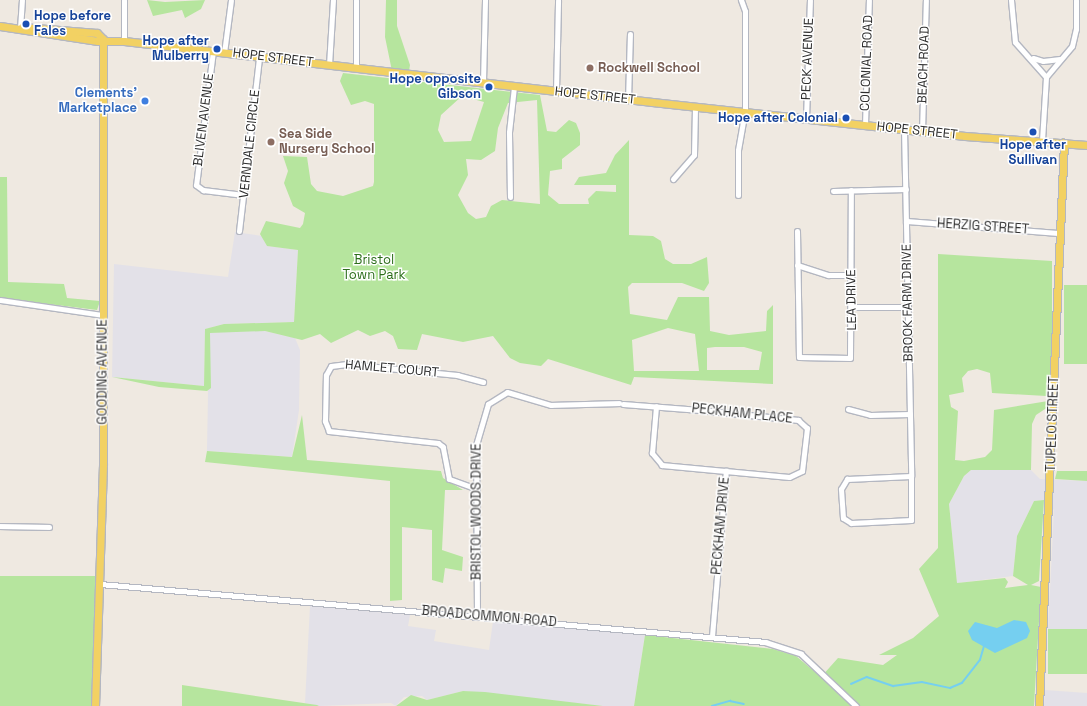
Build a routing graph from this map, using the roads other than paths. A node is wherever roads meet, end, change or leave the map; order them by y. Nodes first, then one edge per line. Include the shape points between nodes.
1 (22, 0) edge
2 (124, 0) edge
3 (231, 0) edge
4 (333, 0) edge
5 (356, 0) edge
6 (485, 0) edge
7 (558, 0) edge
8 (741, 0) edge
9 (810, 0) edge
10 (869, 0) edge
11 (926, 0) edge
12 (1011, 0) edge
13 (1076, 0) edge
14 (0, 26) edge
15 (20, 28) junction
16 (630, 34) dead end
17 (103, 39) junction
18 (124, 41) junction
19 (213, 51) junction
20 (224, 53) junction
21 (259, 57) junction
22 (1030, 57) junction
23 (1062, 58) junction
24 (329, 65) junction
25 (356, 68) junction
26 (1046, 77) junction
27 (483, 82) junction
28 (514, 87) junction
29 (556, 91) junction
30 (628, 100) junction
31 (695, 107) junction
32 (745, 112) junction
33 (806, 119) junction
34 (865, 125) junction
35 (904, 129) junction
36 (922, 131) junction
37 (1042, 141) junction
38 (1064, 143) junction
39 (1087, 145) edge
40 (673, 179) dead end
41 (906, 189) junction
42 (851, 190) junction
43 (834, 191) dead end
44 (738, 194) dead end
45 (244, 195) junction
46 (510, 197) dead end
47 (906, 221) junction
48 (239, 231) dead end
49 (797, 231) dead end
50 (1059, 233) junction
51 (797, 265) junction
52 (852, 275) junction
53 (0, 300) edge
54 (853, 306) junction
55 (908, 307) junction
56 (103, 315) junction
57 (483, 382) dead end
58 (621, 403) joint
59 (656, 406) junction
60 (848, 408) dead end
61 (910, 414) junction
62 (726, 471) junction
63 (911, 476) junction
64 (477, 489) junction
65 (0, 526) edge
66 (49, 527) dead end
67 (100, 584) junction
68 (477, 616) junction
69 (712, 636) junction
70 (95, 706) edge
71 (856, 706) edge
72 (1039, 706) edge

1 - 15 street
2 - 18 street
3 - 20 street
4 - 24 street
5 - 25 street
6 - 27 street
7 - 29 street
8 - 32 street via 745,11
9 - 33 street, PECK AVENUE
10 - 34 street, COLONIAL ROAD
11 - 36 street, BEACH ROAD
12 - 22 street via 1013,38
13 - 23 street via 1076,33 1072,46
14 - 15 main road, HOPE STREET
15 - 17 main road, HOPE STREET via 97,33
16 - 30 street
17 - 18 main road, HOPE STREET
17 - 56 main road, GOODING AVENUE
18 - 19 main road, HOPE STREET
19 - 20 main road, HOPE STREET
19 - 45 street, BLIVEN AVENUE via 198,189
20 - 21 main road, HOPE STREET
21 - 24 main road, HOPE STREET
21 - 45 street, VERNDALE CIRCLE
22 - 23 street via 1043,61
22 - 26 street
23 - 26 street
24 - 25 main road, HOPE STREET
25 - 27 main road, HOPE STREET
26 - 37 street
27 - 28 main road, HOPE STREET
28 - 29 main road, HOPE STREET
28 - 46 street via 509,132
29 - 30 main road, HOPE STREET
30 - 31 main road, HOPE STREET
31 - 32 main road, HOPE STREET
31 - 40 street via 694,155
32 - 33 main road, HOPE STREET
32 - 44 street via 738,150
33 - 34 main road, HOPE STREET
34 - 35 main road, HOPE STREET
35 - 36 main road, HOPE STREET
35 - 41 street, BROOK FARM DRIVE
36 - 37 main road, HOPE STREET
37 - 38 main road, HOPE STREET
38 - 39 main road, HOPE STREET
38 - 50 main road, TUPELO STREET
41 - 42 street
41 - 47 street, BROOK FARM DRIVE
42 - 43 street
42 - 52 street, LEA DRIVE
45 - 48 street, VERNDALE CIRCLE
47 - 50 street, HERZIG STREET
47 - 55 street, BROOK FARM DRIVE
49 - 51 street
50 - 72 main road, TUPELO STREET via 1055,400
51 - 52 street via 828,275
51 - 54 street, LEA DRIVE via 800,359 850,358
52 - 54 street, LEA DRIVE
53 - 56 street
54 - 55 street
55 - 61 street, BROOK FARM DRIVE
56 - 67 main road, GOODING AVENUE
57 - 64 street, HAMLET COURT via 457,375 347,364 330,366 326,376 325,421 329,431 438,443 443,446 449,479
58 - 59 street, PECKHAM PLACE
58 - 64 street, BRISTOL WOODS DRIVE via 553,405 519,393 500,394 488,404 480,422
59 - 62 street, PECKHAM DRIVE via 652,448 655,461 662,465
59 - 62 street, PECKHAM PLACE via 798,420 806,425 803,467 798,475
60 - 61 street via 870,415
61 - 63 street, BROOK FARM DRIVE
62 - 69 street, PECKHAM DRIVE
63 - 63 street, BROOK FARM DRIVE via 909,520 851,523 842,517 842,487 847,479
64 - 68 street, BRISTOL WOODS DRIVE
65 - 66 street
67 - 68 street, BROADCOMMON ROAD
67 - 70 main road, GOODING AVENUE
68 - 69 street, BROADCOMMON ROAD
69 - 71 street, BROADCOMMON ROAD via 765,642 793,649

